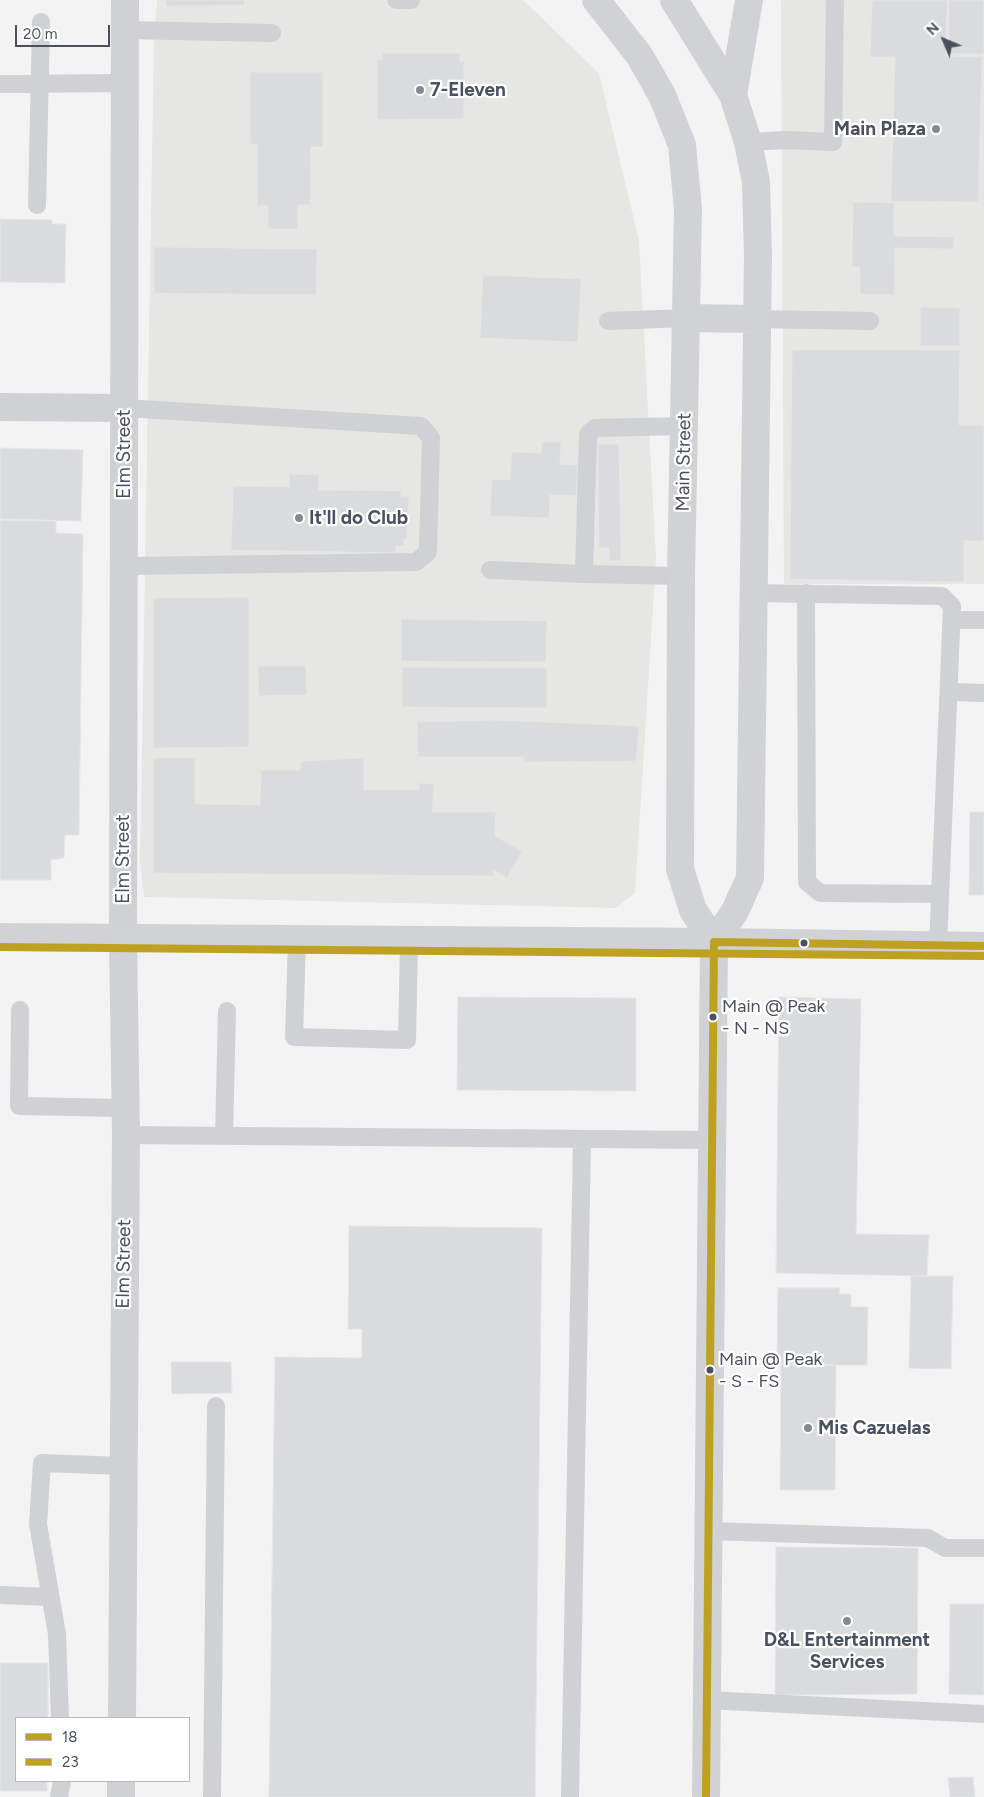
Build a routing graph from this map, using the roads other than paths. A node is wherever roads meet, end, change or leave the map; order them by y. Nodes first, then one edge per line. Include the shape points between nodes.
1 (125, 0) edge
2 (396, 0) edge
3 (411, 0) edge
4 (596, 0) edge
5 (674, 0) edge
6 (749, 0) edge
7 (834, 0) edge
8 (41, 22) dead end
9 (125, 30) junction
10 (272, 33) dead end
11 (125, 82) junction
12 (0, 84) edge
13 (40, 84) junction
14 (733, 95) junction
15 (748, 142) junction
16 (36, 204) dead end
17 (686, 318) junction
18 (757, 319) junction
19 (608, 321) dead end
20 (870, 321) dead end
21 (0, 407) edge
22 (124, 408) junction
23 (684, 426) junction
24 (125, 566) junction
25 (490, 570) dead end
26 (584, 574) junction
27 (681, 576) junction
28 (752, 593) junction
29 (806, 594) junction
30 (952, 620) junction
31 (984, 620) edge
32 (949, 692) junction
33 (984, 692) edge
34 (940, 894) junction
35 (0, 937) edge
36 (123, 938) junction
37 (296, 939) junction
38 (409, 940) junction
39 (714, 942) junction
40 (938, 946) junction
41 (984, 946) edge
42 (20, 1010) dead end
43 (227, 1011) dead end
44 (125, 1121) junction
45 (224, 1136) junction
46 (582, 1139) junction
47 (712, 1140) junction
48 (216, 1406) dead end
49 (122, 1466) junction
50 (709, 1531) junction
51 (984, 1548) edge
52 (0, 1595) edge
53 (50, 1597) junction
54 (707, 1700) junction
55 (984, 1714) edge
56 (60, 1717) edge
57 (122, 1717) edge
58 (62, 1782) edge
59 (122, 1782) edge
60 (59, 1797) edge
61 (121, 1797) edge
62 (212, 1797) edge
63 (570, 1797) edge
64 (706, 1797) edge

1 - 9 street, Elm Street
2 - 3 lane
4 - 17 main road, Main Street via 639,55 662,96 682,145 688,209
5 - 14 main road
6 - 14 main road
7 - 15 lane via 833,142
8 - 13 lane
9 - 10 lane
9 - 11 street, Elm Street
11 - 13 lane
11 - 22 street, Elm Street
12 - 13 lane
13 - 16 lane
14 - 15 main road
15 - 18 main road via 756,182
17 - 18 main road
17 - 19 lane
17 - 23 main road, Main Street
18 - 20 lane
18 - 28 main road
21 - 22 street
22 - 24 street, Elm Street
22 - 24 lane via 421,426 432,438 428,552 416,562
23 - 26 lane via 595,428 588,434
23 - 27 main road, Main Street
24 - 36 street, Elm Street
25 - 26 lane
26 - 27 lane
27 - 39 main road, Main Street via 680,868 693,910
28 - 29 lane
28 - 39 main road via 750,878 735,911
29 - 30 lane via 942,596 952,606
29 - 34 lane via 807,882 820,893
30 - 31 lane
30 - 32 lane
32 - 33 lane
32 - 34 lane
34 - 40 lane
35 - 36 main road
36 - 37 main road
36 - 44 street, Elm Street
37 - 38 main road
37 - 38 lane via 294,1037 407,1040
38 - 39 main road
39 - 40 main road
39 - 47 main road
40 - 41 main road
42 - 44 lane via 19,1106
43 - 45 lane
44 - 45 lane
44 - 49 street, Elm Street
45 - 46 lane
46 - 47 lane
46 - 63 lane
47 - 50 main road
48 - 62 lane
49 - 53 lane via 42,1463 38,1524
49 - 57 street, Elm Street
50 - 51 lane via 928,1538 944,1548
50 - 54 main road
52 - 53 lane
53 - 56 lane via 57,1634
54 - 55 lane
54 - 64 main road
58 - 60 lane
59 - 61 street

